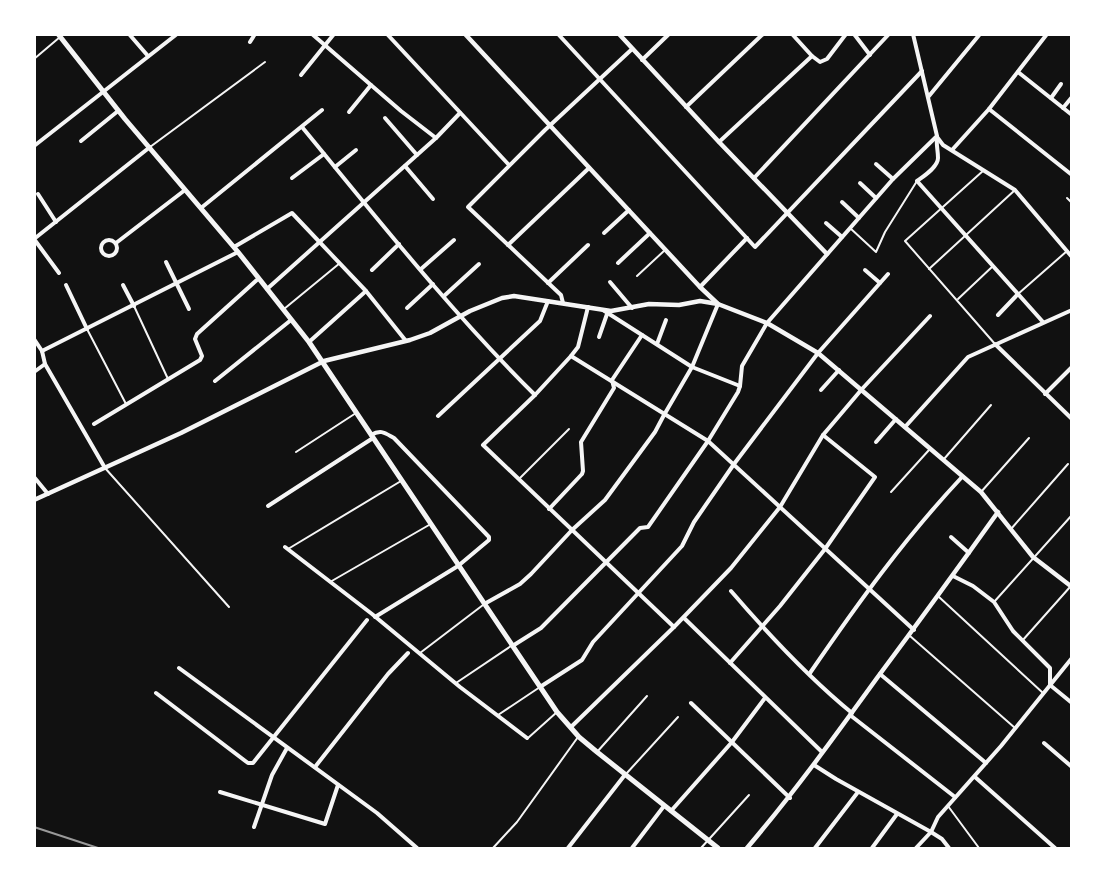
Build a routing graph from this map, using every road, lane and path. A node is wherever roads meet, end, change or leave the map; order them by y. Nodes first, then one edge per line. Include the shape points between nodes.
1 (129, 34) edge
2 (177, 34) edge
3 (255, 34) edge
4 (312, 34) edge
5 (334, 34) edge
6 (387, 34) edge
7 (465, 34) edge
8 (558, 34) edge
9 (619, 34) edge
10 (669, 34) edge
11 (763, 34) edge
12 (792, 34) edge
13 (846, 34) edge
14 (854, 34) edge
15 (889, 34) edge
16 (913, 34) edge
17 (980, 34) edge
18 (1047, 34) edge
19 (59, 36) edge
20 (250, 42) dead end
21 (326, 45) junction
22 (631, 50) junction
23 (870, 55) junction
24 (812, 56) junction
25 (148, 57) junction
26 (34, 59) edge
27 (642, 60) junction
28 (265, 62) dead end
29 (923, 70) junction
30 (1018, 72) junction
31 (301, 75) dead end
32 (600, 79) junction
33 (1061, 84) dead end
34 (371, 85) junction
35 (103, 92) junction
36 (928, 97) junction
37 (1071, 97) edge
38 (1051, 98) junction
39 (686, 107) junction
40 (1063, 108) junction
41 (989, 109) junction
42 (322, 110) dead end
43 (118, 111) junction
44 (349, 112) dead end
45 (460, 112) junction
46 (1071, 115) edge
47 (385, 118) dead end
48 (549, 126) junction
49 (302, 128) junction
50 (937, 136) junction
51 (436, 138) junction
52 (81, 141) dead end
53 (719, 142) junction
54 (34, 146) edge
55 (150, 147) junction
56 (356, 150) dead end
57 (952, 150) junction
58 (324, 154) junction
59 (417, 155) junction
60 (876, 164) dead end
61 (509, 165) junction
62 (405, 166) junction
63 (335, 167) junction
64 (589, 168) junction
65 (984, 170) junction
66 (1071, 175) edge
67 (292, 178) dead end
68 (754, 178) junction
69 (893, 179) junction
70 (918, 182) junction
71 (860, 183) dead end
72 (185, 190) junction
73 (1015, 190) junction
74 (38, 194) dead end
75 (876, 198) junction
76 (1067, 198) dead end
77 (433, 199) dead end
78 (364, 202) junction
79 (842, 202) dead end
80 (1071, 203) edge
81 (941, 208) junction
82 (200, 209) junction
83 (629, 210) junction
84 (788, 213) junction
85 (859, 218) junction
86 (56, 222) junction
87 (826, 223) dead end
88 (850, 228) junction
89 (604, 233) dead end
90 (650, 233) junction
91 (842, 237) junction
92 (966, 237) junction
93 (747, 238) junction
94 (34, 239) edge
95 (454, 240) dead end
96 (319, 241) junction
97 (116, 243) junction
98 (399, 244) junction
99 (508, 245) junction
100 (588, 245) dead end
101 (236, 250) junction
102 (665, 250) junction
103 (1067, 251) junction
104 (827, 254) junction
105 (1071, 257) edge
106 (166, 262) dead end
107 (618, 262) dead end
108 (340, 263) junction
109 (479, 264) dead end
110 (993, 266) junction
111 (421, 269) junction
112 (929, 269) junction
113 (372, 270) dead end
114 (865, 270) dead end
115 (58, 273) dead end
116 (888, 274) dead end
117 (637, 276) dead end
118 (258, 279) junction
119 (610, 282) dead end
120 (548, 283) junction
121 (880, 283) junction
122 (178, 284) junction
123 (433, 284) junction
124 (66, 285) dead end
125 (123, 285) dead end
126 (700, 287) junction
127 (266, 290) junction
128 (366, 291) junction
129 (1017, 294) junction
130 (444, 296) junction
131 (957, 300) junction
132 (548, 301) junction
133 (563, 303) junction
134 (718, 304) junction
135 (134, 306) junction
136 (588, 307) junction
137 (407, 308) dead end
138 (632, 308) junction
139 (189, 309) dead end
140 (283, 310) junction
141 (1071, 310) edge
142 (605, 312) junction
143 (998, 315) dead end
144 (461, 316) junction
145 (930, 316) dead end
146 (666, 320) dead end
147 (291, 321) junction
148 (1043, 322) junction
149 (767, 323) junction
150 (87, 329) junction
151 (642, 335) junction
152 (599, 337) dead end
153 (34, 339) edge
154 (406, 341) junction
155 (309, 342) junction
156 (657, 344) junction
157 (995, 344) junction
158 (42, 351) junction
159 (818, 353) junction
160 (571, 356) junction
161 (499, 359) junction
162 (324, 362) junction
163 (45, 364) junction
164 (692, 367) junction
165 (1071, 367) edge
166 (839, 370) junction
167 (34, 372) edge
168 (168, 379) junction
169 (215, 381) dead end
170 (612, 384) junction
171 (741, 386) junction
172 (862, 389) junction
173 (821, 390) dead end
174 (1045, 394) junction
175 (536, 395) junction
176 (126, 405) junction
177 (991, 405) dead end
178 (356, 413) junction
179 (664, 415) junction
180 (438, 416) dead end
181 (896, 419) junction
182 (1071, 419) edge
183 (94, 424) dead end
184 (905, 427) junction
185 (569, 429) dead end
186 (823, 435) junction
187 (372, 436) junction
188 (1029, 438) dead end
189 (708, 441) junction
190 (876, 442) dead end
191 (929, 449) junction
192 (296, 452) dead end
193 (943, 460) junction
194 (734, 464) junction
195 (1068, 464) dead end
196 (105, 468) junction
197 (34, 477) edge
198 (962, 477) junction
199 (519, 479) junction
200 (401, 481) junction
201 (891, 492) dead end
202 (981, 492) junction
203 (48, 494) junction
204 (34, 500) edge
205 (268, 506) dead end
206 (780, 507) junction
207 (549, 509) junction
208 (998, 512) junction
209 (1071, 515) edge
210 (430, 525) junction
211 (1011, 529) junction
212 (572, 530) junction
213 (951, 537) dead end
214 (286, 548) joint
215 (825, 549) junction
216 (969, 553) junction
217 (1033, 557) junction
218 (605, 562) junction
219 (458, 566) junction
220 (953, 576) junction
221 (330, 582) junction
222 (1071, 586) edge
223 (868, 589) junction
224 (731, 591) dead end
225 (639, 595) junction
226 (937, 595) junction
227 (994, 602) junction
228 (486, 603) junction
229 (229, 607) dead end
230 (375, 617) junction
231 (684, 618) junction
232 (367, 620) dead end
233 (674, 627) junction
234 (762, 627) junction
235 (914, 630) junction
236 (910, 636) junction
237 (1022, 640) junction
238 (514, 645) junction
239 (408, 653) dead end
240 (420, 653) junction
241 (1071, 658) edge
242 (730, 663) junction
243 (179, 668) dead end
244 (810, 673) junction
245 (880, 674) junction
246 (455, 683) junction
247 (1050, 685) junction
248 (540, 687) junction
249 (156, 693) dead end
250 (1044, 693) junction
251 (647, 696) dead end
252 (765, 698) junction
253 (691, 703) dead end
254 (1071, 703) edge
255 (557, 712) junction
256 (851, 714) junction
257 (497, 716) junction
258 (678, 717) dead end
259 (571, 727) junction
260 (1016, 728) junction
261 (273, 737) junction
262 (579, 737) junction
263 (527, 738) joint
264 (732, 742) junction
265 (1044, 743) dead end
266 (287, 748) junction
267 (597, 752) junction
268 (822, 752) junction
269 (986, 763) junction
270 (814, 765) junction
271 (1071, 766) edge
272 (315, 767) junction
273 (624, 776) junction
274 (975, 777) junction
275 (338, 785) junction
276 (220, 792) dead end
277 (858, 792) junction
278 (749, 795) dead end
279 (955, 797) junction
280 (790, 798) junction
281 (263, 805) junction
282 (664, 806) junction
283 (948, 806) junction
284 (671, 811) junction
285 (897, 814) junction
286 (254, 827) dead end
287 (931, 832) junction
288 (707, 841) junction
289 (417, 849) edge
290 (493, 849) edge
291 (568, 849) edge
292 (632, 849) edge
293 (701, 849) edge
294 (717, 849) edge
295 (747, 849) edge
296 (815, 849) edge
297 (872, 849) edge
298 (916, 849) edge
299 (949, 849) edge
300 (979, 849) edge
301 (1055, 849) edge

1 - 25 street
2 - 25 street
3 - 20 street
4 - 21 street
5 - 21 street
6 - 45 street
7 - 48 street
8 - 32 street
9 - 22 street
10 - 27 street
11 - 39 street
12 - 24 street
13 - 24 street via 827,59 819,62
14 - 23 street
15 - 23 street
16 - 29 street
17 - 36 street
18 - 30 street
19 - 26 lane
19 - 35 main road
21 - 31 street
21 - 34 street
22 - 27 street
22 - 32 street
23 - 68 street
24 - 53 street
25 - 35 street
27 - 39 street
28 - 55 lane
29 - 36 street
29 - 84 street
30 - 38 street
30 - 41 street
32 - 48 street
32 - 93 street
33 - 38 street
34 - 44 street
34 - 51 street
35 - 43 main road
35 - 54 street
36 - 50 street
37 - 40 street
38 - 40 street
39 - 53 street
40 - 46 street
41 - 57 street
41 - 66 street
42 - 49 street
43 - 52 street
43 - 55 main road
45 - 51 street
45 - 61 street
47 - 59 street
48 - 61 street
48 - 64 street
49 - 58 street
49 - 82 street
50 - 57 street
50 - 69 street
50 - 70 street via 936,164
51 - 59 street
53 - 68 street
55 - 72 main road
55 - 86 street
56 - 63 street
57 - 65 street
58 - 63 street
58 - 67 street
59 - 62 street
60 - 69 street
61 - 99 street via 468,207
62 - 77 street
62 - 78 street
63 - 78 street
64 - 83 street
64 - 99 street
65 - 73 street
65 - 81 lane
68 - 84 street
69 - 75 street
70 - 81 street
70 - 88 lane via 876,252
71 - 75 street
72 - 82 main road
72 - 97 street
73 - 92 lane
73 - 103 street
74 - 86 street
75 - 85 street
76 - 80 lane
78 - 96 street
78 - 98 street
79 - 85 street
81 - 92 street
81 - 112 lane via 905,241
82 - 101 main road
83 - 89 street
83 - 90 street
84 - 93 street via 755,247
84 - 104 street
85 - 88 street
86 - 94 street
87 - 91 street
88 - 91 street
90 - 102 street
90 - 107 street
91 - 104 street
92 - 110 street
92 - 112 lane
93 - 126 street
94 - 115 street
95 - 111 street
96 - 101 street via 292,213
96 - 108 street
96 - 127 street
97 - 97 street via 104,242 104,254 114,255
98 - 111 street
98 - 113 street
99 - 120 street
100 - 120 street
101 - 118 main road
101 - 122 street
102 - 117 lane
102 - 126 street
103 - 105 street
103 - 129 lane
104 - 149 street
106 - 122 street
108 - 128 street
108 - 140 lane
109 - 130 street
110 - 129 street
110 - 131 lane
111 - 123 street
112 - 131 lane
114 - 121 street
116 - 121 street
118 - 127 main road
118 - 168 street via 197,334 200,360
119 - 138 street
120 - 133 street via 561,294
121 - 159 street
122 - 135 street
122 - 139 street
123 - 130 street
123 - 137 street
124 - 150 street
125 - 135 street
126 - 134 street
127 - 140 main road
128 - 154 street
128 - 155 street
129 - 143 street
129 - 148 street
130 - 144 street
131 - 157 lane
132 - 133 street
132 - 144 street via 502,297
132 - 161 street via 540,321
133 - 136 street
134 - 138 street via 649,304
134 - 149 street
134 - 164 street
135 - 150 street
135 - 168 lane
136 - 142 street
136 - 160 street via 578,347
138 - 142 street
140 - 147 main road
141 - 148 street
142 - 151 street
142 - 152 street
144 - 154 street
144 - 161 street
145 - 172 street
146 - 156 street
147 - 155 main road
147 - 169 street
148 - 157 street
149 - 159 street
149 - 171 street via 742,366
150 - 158 street
150 - 176 lane
151 - 156 street
151 - 170 street
153 - 158 street
154 - 162 street
155 - 162 main road
156 - 164 street
157 - 174 street
157 - 184 street via 968,357
158 - 163 street
159 - 166 street
159 - 194 street
160 - 170 street
160 - 175 street
161 - 175 street
161 - 180 street
162 - 178 main road
162 - 196 street
163 - 167 street
163 - 196 street
164 - 171 street
164 - 179 street
165 - 174 street
166 - 172 street
166 - 173 street
168 - 176 street
170 - 179 street
170 - 207 street via 614,388 581,442 582,474
171 - 189 street
172 - 181 street
172 - 186 street
174 - 182 street
175 - 199 street via 483,445
176 - 183 street
177 - 193 lane
178 - 187 main road
178 - 192 lane
179 - 189 street
179 - 212 street via 605,500
181 - 184 street
181 - 190 street
184 - 191 street
185 - 199 lane
186 - 206 street
186 - 215 street via 875,477
187 - 200 main road
187 - 205 street
187 - 219 street via 382,431 394,438 489,537
188 - 202 lane
189 - 194 street
189 - 218 street via 648,527 640,528
191 - 193 street
191 - 201 lane
193 - 198 street
194 - 206 street
194 - 225 street via 682,546
195 - 211 lane
196 - 203 street
196 - 229 lane
197 - 203 street
198 - 202 street
198 - 223 street
199 - 207 street
200 - 210 main road
200 - 214 lane
202 - 208 street
203 - 204 street
206 - 215 street
206 - 231 street
207 - 212 street
208 - 211 street
208 - 216 street
209 - 217 lane
210 - 219 main road
210 - 221 lane
211 - 217 street
212 - 218 street
212 - 228 street via 520,584
213 - 216 street
214 - 221 street
215 - 223 street
215 - 234 street
216 - 220 street
217 - 222 street
217 - 227 lane
218 - 225 street
218 - 238 street via 541,628
219 - 228 main road
219 - 230 street
220 - 226 street
220 - 227 street
221 - 230 street
222 - 237 lane
223 - 235 street
223 - 244 street
224 - 234 street
225 - 233 street
225 - 248 street via 593,642 582,660
226 - 235 street
226 - 250 lane
227 - 237 street
228 - 238 main road
228 - 240 lane
230 - 240 street
231 - 233 street
231 - 242 street
232 - 261 street
233 - 259 street
234 - 242 street
234 - 244 street
235 - 236 street
236 - 245 street
236 - 260 lane
237 - 247 street via 1050,668
238 - 246 lane
238 - 248 main road
239 - 272 street
240 - 246 street
241 - 247 street
242 - 252 street
243 - 261 street
244 - 256 street
245 - 256 street
245 - 269 street
246 - 257 street
247 - 250 street
247 - 254 street
248 - 255 main road
248 - 257 lane
249 - 261 street via 248,763 253,763
250 - 260 street
251 - 267 lane
252 - 264 street
252 - 268 street
253 - 264 street
255 - 259 main road
255 - 263 lane
256 - 268 street
256 - 279 street
257 - 263 street
258 - 273 lane
259 - 262 main road
260 - 269 street
261 - 266 street
262 - 267 main road
262 - 290 lane
264 - 280 street
264 - 284 street
265 - 271 street
266 - 272 street
266 - 281 street via 272,775
267 - 273 main road
268 - 270 street
269 - 274 street
270 - 277 street
270 - 280 street
272 - 275 street
273 - 282 main road
273 - 291 street
274 - 279 street
274 - 301 street
275 - 281 street via 325,824
275 - 289 street
276 - 281 street
277 - 285 street
277 - 296 street
278 - 288 lane
279 - 283 street
280 - 295 street
281 - 286 street
282 - 284 main road
282 - 292 street
283 - 287 street
283 - 300 lane
284 - 288 main road
285 - 287 street
285 - 297 street
287 - 298 street
287 - 299 street
288 - 293 lane
288 - 294 main road

